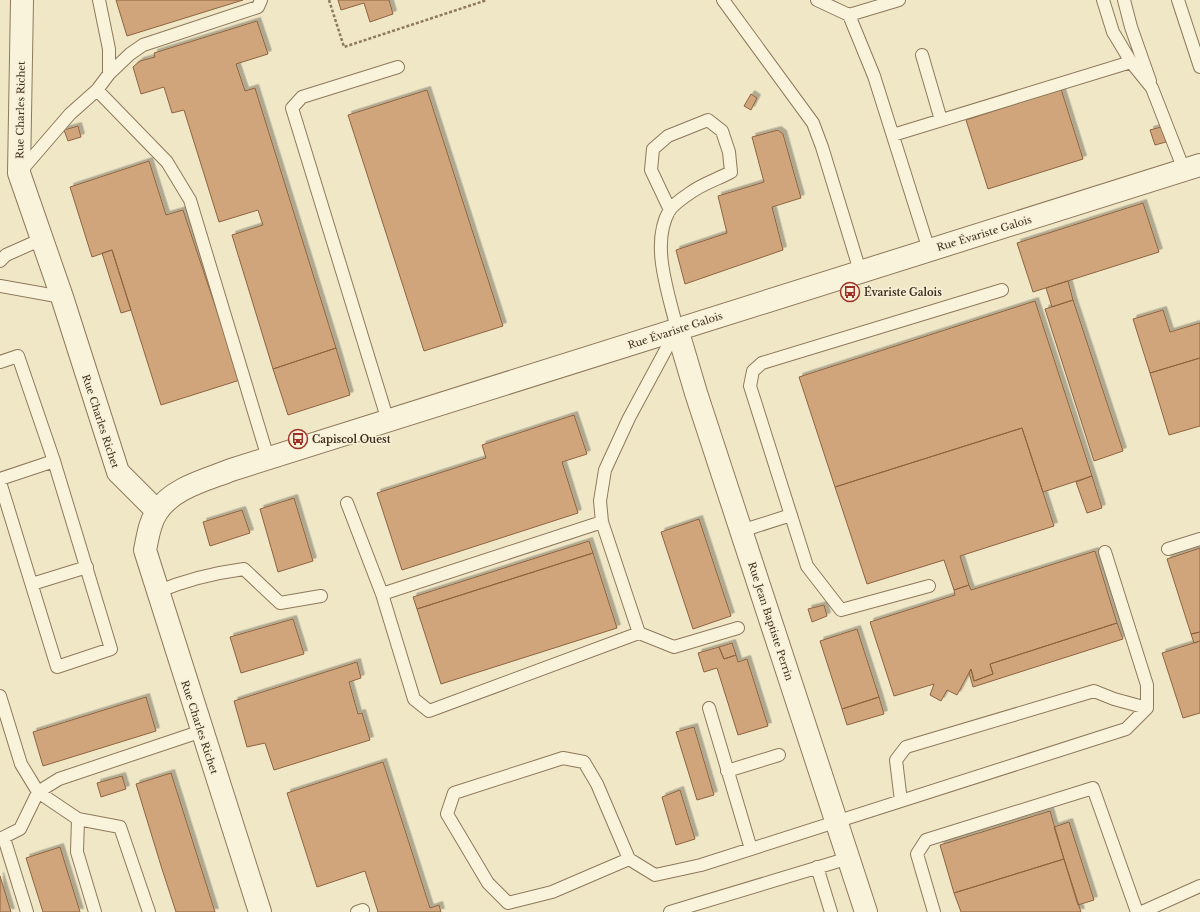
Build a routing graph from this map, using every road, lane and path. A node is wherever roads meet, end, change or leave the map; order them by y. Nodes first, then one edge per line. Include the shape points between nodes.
1 (22, 0) edge
2 (99, 0) edge
3 (262, 0) edge
4 (329, 0) edge
5 (487, 0) edge
6 (723, 0) edge
7 (817, 0) edge
8 (899, 0) edge
9 (1103, 0) edge
10 (1124, 0) edge
11 (1178, 0) edge
12 (849, 15) junction
13 (922, 55) dead end
14 (1131, 62) junction
15 (398, 67) dead end
16 (1200, 67) edge
17 (109, 74) junction
18 (1152, 88) junction
19 (97, 90) junction
20 (941, 120) junction
21 (893, 135) junction
22 (1192, 167) edge
23 (19, 173) junction
24 (670, 210) junction
25 (42, 239) junction
26 (929, 250) junction
27 (0, 261) edge
28 (860, 272) junction
29 (0, 286) edge
30 (1002, 290) dead end
31 (62, 297) junction
32 (677, 329) junction
33 (0, 362) edge
34 (388, 421) junction
35 (268, 458) junction
36 (54, 461) junction
37 (0, 480) edge
38 (347, 503) dead end
39 (157, 511) junction
40 (791, 516) junction
41 (602, 522) junction
42 (741, 531) junction
43 (1200, 539) edge
44 (1168, 549) dead end
45 (1105, 552) dead end
46 (87, 567) junction
47 (32, 584) junction
48 (929, 586) dead end
49 (157, 592) junction
50 (382, 594) junction
51 (321, 596) dead end
52 (738, 628) dead end
53 (639, 633) junction
54 (0, 696) edge
55 (709, 708) dead end
56 (1147, 708) junction
57 (202, 730) junction
58 (779, 755) dead end
59 (727, 771) junction
60 (38, 792) junction
61 (901, 801) junction
62 (78, 819) junction
63 (838, 822) junction
64 (2, 838) edge
65 (751, 849) junction
66 (849, 858) junction
67 (629, 859) junction
68 (817, 867) junction
69 (1200, 886) edge
70 (704, 907) edge
71 (27, 912) edge
72 (95, 912) edge
73 (149, 912) edge
74 (260, 912) edge
75 (670, 912) edge
76 (831, 912) edge
77 (866, 912) edge
78 (934, 912) edge
79 (1137, 912) edge
80 (1142, 912) edge

1 - 23 street, Rue Charles Richet
2 - 17 lane via 109,48
3 - 17 lane via 258,7 143,45
4 - 5 path via 344,47
6 - 28 lane via 812,123 822,147
7 - 12 lane
8 - 12 lane
9 - 14 lane via 1113,32
10 - 18 lane
11 - 16 lane
12 - 21 lane via 874,76
13 - 20 lane
14 - 18 lane
14 - 20 lane
15 - 34 lane via 302,97 292,108
17 - 19 lane
18 - 22 lane
19 - 23 lane via 70,114
19 - 35 lane via 167,162 190,200
20 - 21 lane
21 - 26 lane
22 - 26 street, Rue Évariste Galois
23 - 25 street, Rue Charles Richet
24 - 24 lane via 690,192 731,172 729,152 722,131 708,120 668,136 653,149 651,170
24 - 32 lane via 660,250
25 - 27 lane via 6,255
25 - 31 street, Rue Charles Richet
26 - 28 street, Rue Évariste Galois
28 - 32 street, Rue Évariste Galois
29 - 31 lane
30 - 40 lane via 762,363 753,371 750,386
31 - 39 street, Rue Charles Richet via 118,472
32 - 34 street, Rue Évariste Galois
32 - 41 lane via 629,418 605,470 600,501
32 - 42 street, Rue Jean Baptiste Perrin
33 - 36 lane via 18,356
34 - 35 street, Rue Évariste Galois
35 - 39 street, Rue Évariste Galois via 191,486 172,496
36 - 37 lane
36 - 46 lane
37 - 47 lane
38 - 50 lane
39 - 49 street, Rue Charles Richet via 149,528 145,550
40 - 42 lane
40 - 48 lane via 807,566 840,610
41 - 50 lane
41 - 53 lane
42 - 63 street, Rue Jean Baptiste Perrin
43 - 44 lane
45 - 56 lane via 1147,685
46 - 47 lane
46 - 47 lane via 111,649 57,667
49 - 51 lane via 210,574 244,569 280,603
49 - 57 street, Rue Charles Richet
50 - 53 lane via 414,699 429,711
52 - 53 lane via 674,647
54 - 60 lane via 21,764
55 - 59 lane
56 - 61 lane via 1126,729
56 - 61 lane via 1094,691 906,747 896,760
57 - 60 lane via 59,779
57 - 74 street, Rue Charles Richet
58 - 59 lane
59 - 65 lane
60 - 62 lane
60 - 64 lane via 20,829
61 - 63 lane
62 - 72 lane via 77,852
62 - 73 lane via 120,827
63 - 65 lane
63 - 66 street, Rue Jean Baptiste Perrin
64 - 71 lane
65 - 67 lane via 701,865 655,875
66 - 68 lane
66 - 77 street, Rue Jean Baptiste Perrin
67 - 67 lane via 597,784 584,762 563,758 454,793 447,814 488,883 508,904 552,892
68 - 70 lane
68 - 76 lane
69 - 80 lane
70 - 75 lane
78 - 79 lane via 917,854 926,840 1093,788

